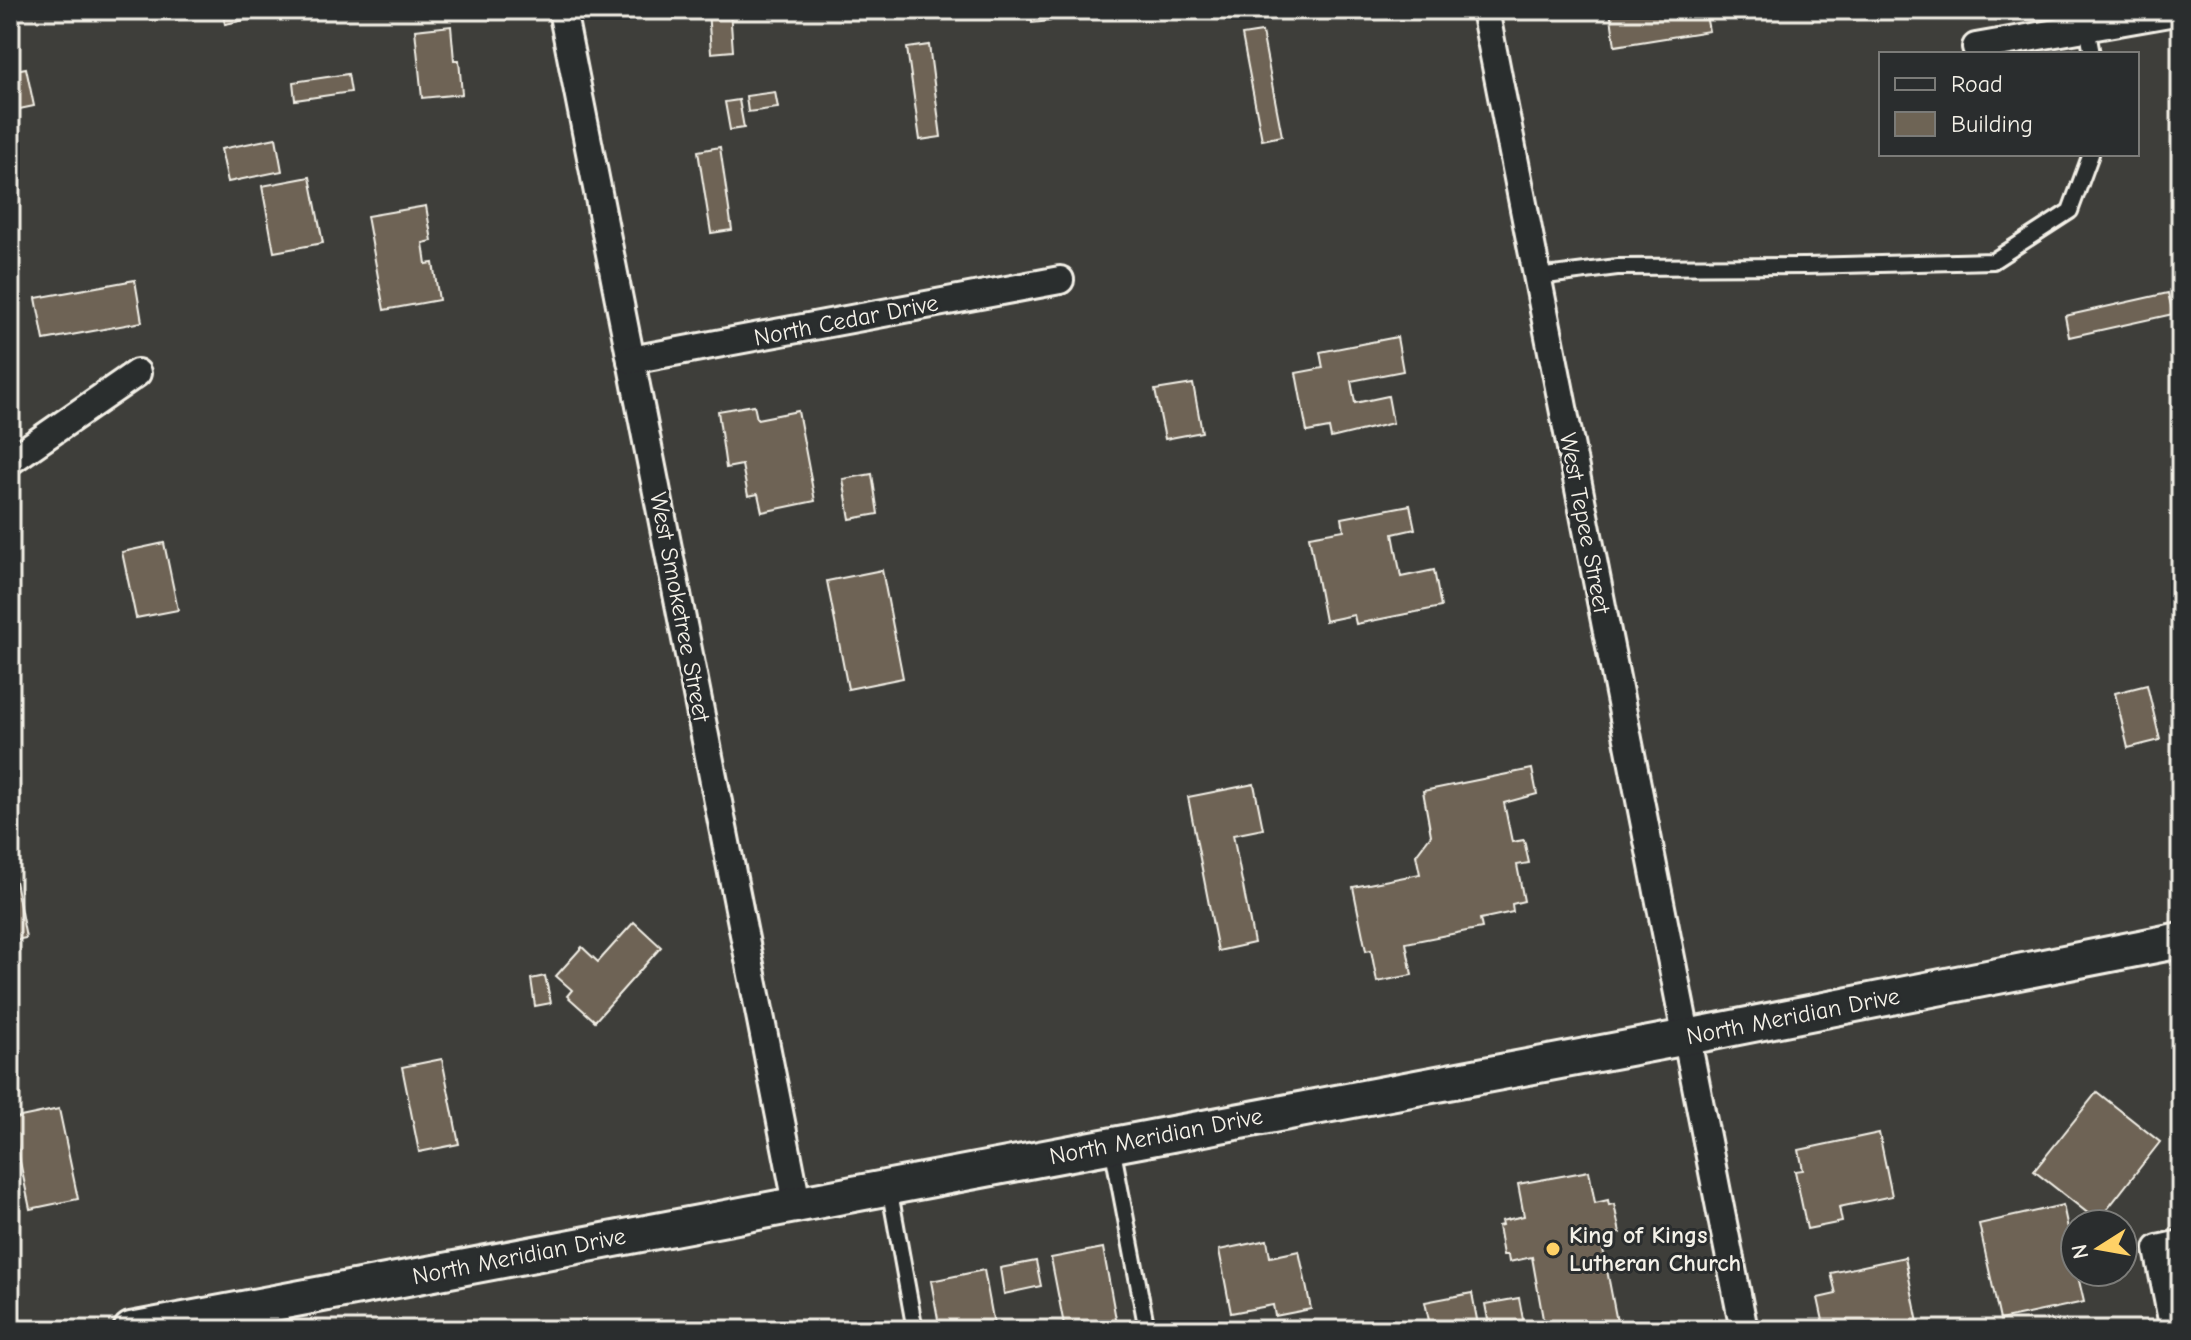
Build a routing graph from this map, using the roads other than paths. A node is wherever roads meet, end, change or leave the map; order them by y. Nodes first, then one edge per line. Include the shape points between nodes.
1 (562, 10) edge
2 (1485, 10) edge
3 (2181, 11) edge
4 (2087, 27) junction
5 (1976, 47) dead end
6 (2092, 52) edge
7 (2090, 156) edge
8 (1538, 277) junction
9 (1060, 280) dead end
10 (631, 360) junction
11 (137, 373) dead end
12 (10, 461) edge
13 (2181, 940) edge
14 (1687, 1037) junction
15 (1112, 1144) junction
16 (888, 1186) junction
17 (797, 1203) junction
18 (2170, 1247) edge
19 (131, 1330) edge
20 (915, 1330) edge
21 (1147, 1330) edge
22 (1744, 1330) edge
23 (2174, 1330) edge

1 - 10 street, West Smoketree Street
2 - 8 street, West Tepee Street
3 - 4 street
4 - 5 street
4 - 6 lane
7 - 8 lane via 2070,211 1993,261 1617,267
8 - 14 street, West Tepee Street
9 - 10 street, North Cedar Drive
10 - 17 street, West Smoketree Street
11 - 12 street
13 - 14 street, North Meridian Drive
14 - 15 street, North Meridian Drive
14 - 22 street, West Tepee Street
15 - 16 street, North Meridian Drive
15 - 21 lane
16 - 17 street, North Meridian Drive
16 - 20 lane
17 - 19 street, North Meridian Drive
18 - 23 street

